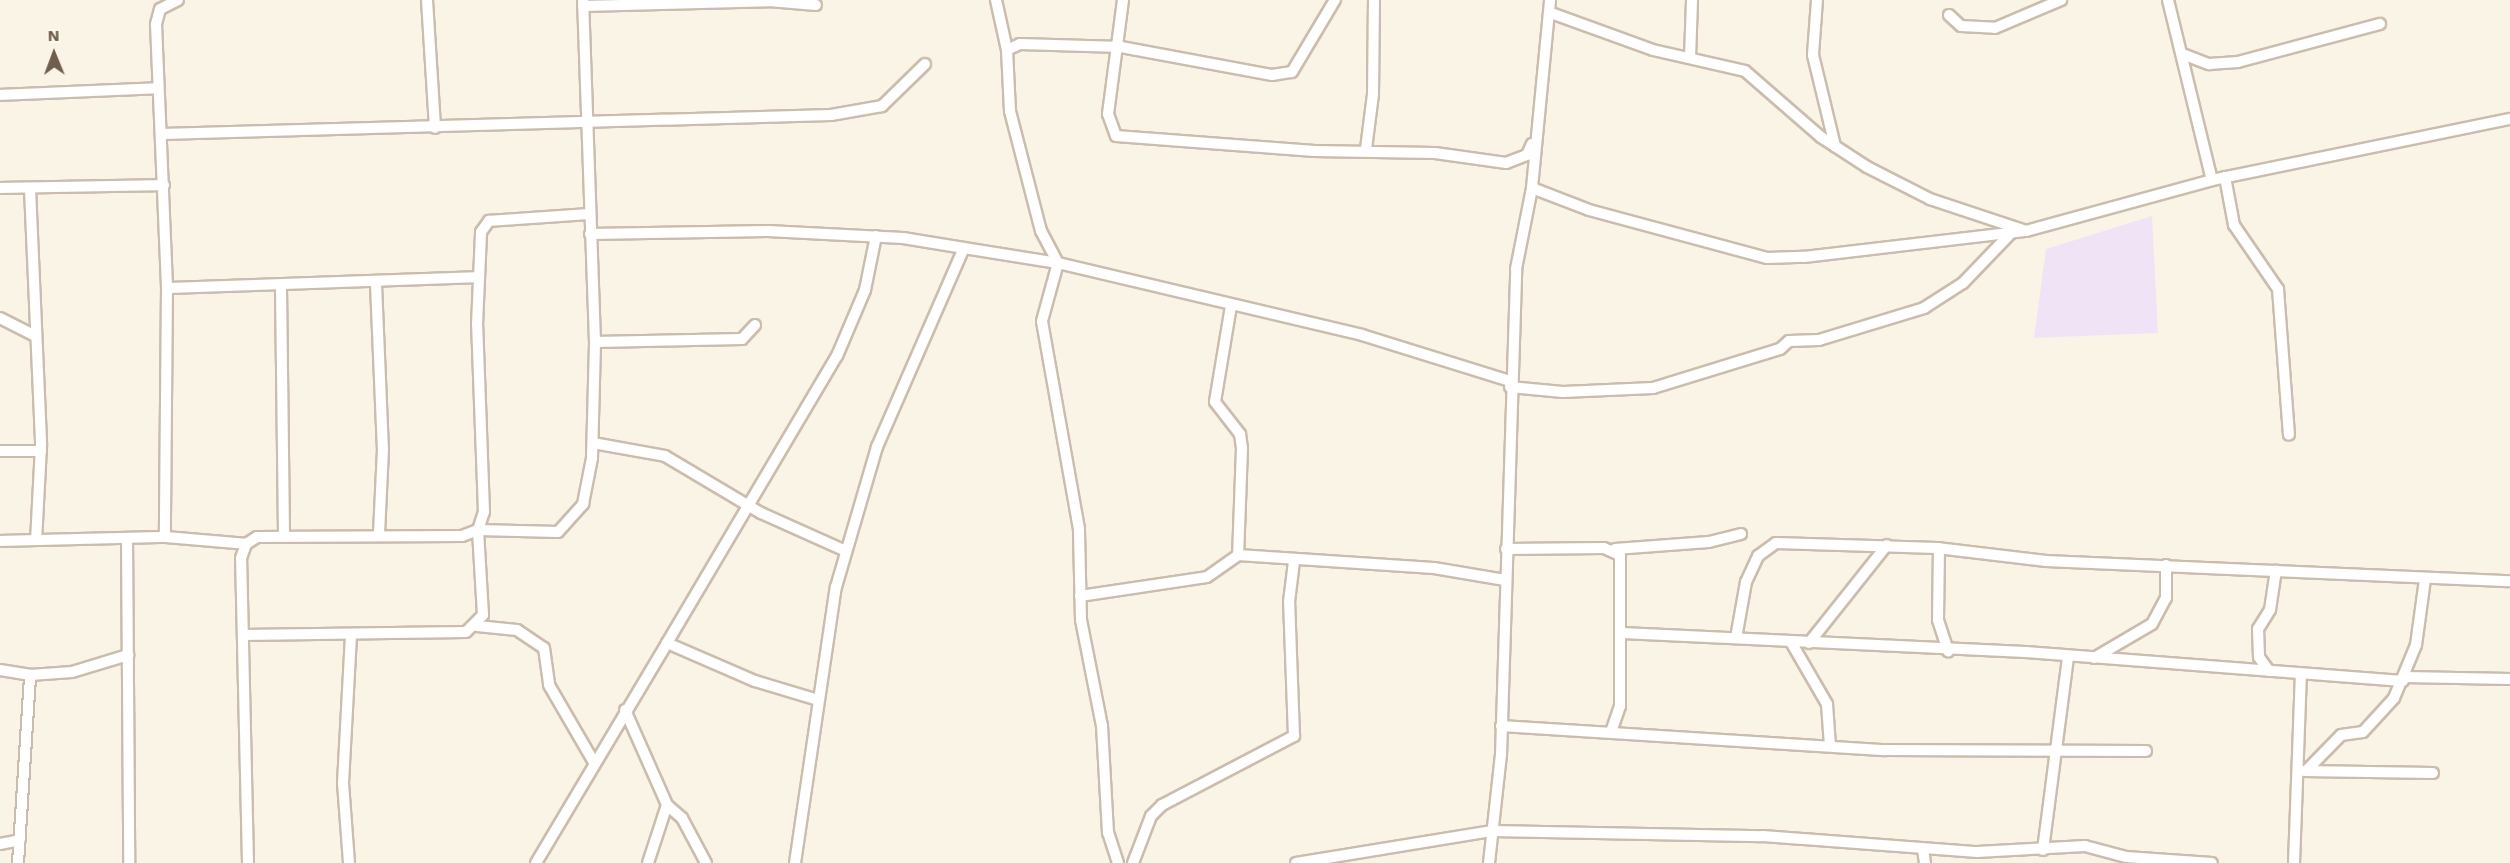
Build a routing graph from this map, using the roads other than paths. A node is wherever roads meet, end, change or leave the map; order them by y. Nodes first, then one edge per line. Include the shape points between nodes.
1 (178, 0) edge
2 (427, 0) edge
3 (996, 0) edge
4 (1123, 0) edge
5 (1335, 0) edge
6 (1374, 0) edge
7 (1551, 0) edge
8 (1692, 0) edge
9 (1817, 0) edge
10 (2061, 0) edge
11 (2168, 0) edge
12 (583, 3) edge
13 (816, 5) dead end
14 (1551, 12) junction
15 (1949, 15) dead end
16 (2380, 24) dead end
17 (1121, 47) junction
18 (1007, 50) junction
19 (2185, 55) junction
20 (1690, 58) junction
21 (924, 64) dead end
22 (158, 88) junction
23 (0, 95) edge
24 (584, 119) junction
25 (2510, 119) edge
26 (435, 128) junction
27 (162, 134) junction
28 (1535, 137) junction
29 (1835, 146) junction
30 (1366, 149) junction
31 (2225, 177) junction
32 (2212, 180) junction
33 (164, 185) junction
34 (0, 188) edge
35 (1532, 188) junction
36 (30, 189) junction
37 (588, 214) junction
38 (2026, 231) junction
39 (2011, 233) junction
40 (590, 234) junction
41 (876, 236) junction
42 (964, 248) junction
43 (1058, 263) junction
44 (477, 277) junction
45 (376, 284) junction
46 (167, 288) junction
47 (281, 288) junction
48 (1231, 306) junction
49 (0, 318) edge
50 (755, 325) dead end
51 (33, 335) junction
52 (595, 342) junction
53 (1510, 384) junction
54 (2289, 435) dead end
55 (593, 442) junction
56 (0, 451) edge
57 (41, 451) junction
58 (750, 503) junction
59 (478, 530) junction
60 (379, 534) junction
61 (1741, 534) dead end
62 (284, 536) junction
63 (165, 537) junction
64 (127, 538) junction
65 (36, 540) junction
66 (0, 541) edge
67 (246, 544) junction
68 (1887, 545) junction
69 (1939, 548) junction
70 (1506, 549) junction
71 (1615, 549) junction
72 (846, 551) junction
73 (1238, 555) junction
74 (1294, 561) junction
75 (2166, 565) junction
76 (2276, 570) junction
77 (2425, 579) junction
78 (1505, 580) junction
79 (2510, 581) edge
80 (1080, 596) junction
81 (477, 626) junction
82 (1622, 633) junction
83 (351, 634) junction
84 (243, 635) junction
85 (1736, 639) junction
86 (1791, 642) junction
87 (667, 643) junction
88 (1809, 644) junction
89 (1948, 651) junction
90 (128, 655) junction
91 (2068, 658) junction
92 (2094, 658) junction
93 (0, 670) edge
94 (2269, 671) junction
95 (2301, 674) junction
96 (30, 675) junction
97 (2404, 679) junction
98 (2510, 679) edge
99 (818, 700) junction
100 (625, 710) junction
101 (1501, 726) junction
102 (1611, 732) junction
103 (1830, 746) junction
104 (2146, 751) dead end
105 (2052, 752) junction
106 (595, 764) junction
107 (2303, 772) junction
108 (2433, 773) dead end
109 (667, 805) junction
110 (1492, 831) junction
111 (20, 840) junction
112 (0, 844) edge
113 (1923, 849) junction
114 (2043, 850) junction
115 (1984, 851) junction
116 (18, 863) edge
117 (129, 863) edge
118 (248, 863) edge
119 (349, 863) edge
120 (536, 863) edge
121 (648, 863) edge
122 (706, 863) edge
123 (795, 863) edge
124 (1118, 863) edge
125 (1133, 863) edge
126 (1296, 863) edge
127 (1489, 863) edge
128 (1925, 863) edge
129 (1984, 863) edge
130 (2209, 863) edge
131 (2294, 863) edge

1 - 22 street via 157,15
2 - 26 street
3 - 18 street via 997,24
4 - 17 street
5 - 17 street via 1292,72 1272,75
6 - 30 street
7 - 14 street
8 - 20 street
9 - 29 street via 1813,55
10 - 15 street via 1995,28 1961,26
11 - 19 street
12 - 13 street via 769,1
12 - 24 street
14 - 20 street via 1615,38
14 - 28 street
16 - 19 street via 2238,62 2209,64
17 - 18 street via 1020,44
17 - 30 street via 1108,114 1116,136 1314,151
18 - 43 street via 1010,111 1041,231
19 - 32 street
20 - 29 street via 1754,77
21 - 24 street via 889,101 868,110 694,121
22 - 23 street
22 - 27 street
24 - 26 street
24 - 37 street
25 - 31 street
26 - 27 street
27 - 33 street
28 - 30 street via 1516,163
28 - 35 street
29 - 38 street via 1930,199
31 - 32 street
31 - 54 street via 2235,225 2278,289
32 - 38 street
33 - 36 street
33 - 46 street
34 - 36 street
35 - 39 street via 1589,210 1767,258
35 - 53 street via 1516,268
36 - 51 street
37 - 40 street
37 - 44 street via 489,220 478,244
38 - 39 street
39 - 53 street via 1963,283 1924,308 1819,340 1790,341 1780,349 1653,388 1563,392
40 - 41 street via 768,231
40 - 52 street
41 - 42 street
41 - 58 street via 865,290 837,356
42 - 43 street
42 - 72 street via 877,447
43 - 48 street
43 - 80 street via 1042,321 1079,529
44 - 45 street
44 - 59 street via 484,512
45 - 47 street
45 - 60 street via 383,449
46 - 47 street
46 - 63 street
47 - 62 street
48 - 53 street via 1362,335
48 - 73 street via 1220,347 1215,402 1240,434
49 - 51 street
50 - 52 street via 742,339
51 - 57 street
52 - 55 street
53 - 70 street
55 - 58 street via 665,456
55 - 59 street via 583,504 572,522 558,532
56 - 57 street
57 - 65 street
58 - 72 street
58 - 87 street
59 - 60 street via 462,536
59 - 81 street via 483,615
60 - 62 street
61 - 71 street via 1709,542
62 - 67 street via 257,537
63 - 64 street
63 - 67 street
64 - 65 street
64 - 90 street
65 - 66 street
67 - 84 street via 241,558
68 - 69 street
68 - 85 street via 1766,546 1746,582
68 - 88 street
69 - 75 street via 2046,561
69 - 89 street via 1938,620
70 - 71 street
70 - 78 street
71 - 82 street via 1623,572
72 - 99 street via 822,655
73 - 74 street
73 - 80 street via 1208,577
74 - 78 street via 1434,568
74 - 125 street via 1289,602 1294,736 1162,805 1151,816
75 - 76 street
75 - 92 street via 2166,598 2152,624
76 - 77 street
76 - 94 street via 2270,610 2258,629 2259,657
77 - 79 street
77 - 97 street
78 - 101 street
80 - 124 street via 1102,726 1108,833
81 - 83 street via 451,635
81 - 106 street via 517,630 544,648 549,685
82 - 85 street
82 - 102 street via 1620,706
83 - 84 street
83 - 119 street via 343,783
84 - 118 street
85 - 86 street
86 - 88 street
86 - 103 street via 1827,704
87 - 99 street via 755,681
87 - 100 street
88 - 89 street
89 - 91 street
90 - 96 street via 72,672
90 - 117 street
91 - 92 street
91 - 105 street
92 - 94 street
93 - 96 street
94 - 95 street
95 - 97 street
95 - 107 street
96 - 111 street
97 - 98 street
97 - 107 street via 2370,725 2341,735
99 - 123 street
100 - 106 street
100 - 109 street
101 - 102 street
101 - 110 street
102 - 103 street
103 - 105 street
104 - 105 street
105 - 114 street
106 - 120 street
107 - 108 street
107 - 131 street
109 - 121 street
109 - 122 street via 682,818
110 - 113 street via 1763,836
110 - 126 street
110 - 127 street
111 - 112 street
111 - 116 street
113 - 115 street
113 - 128 street
114 - 115 street
114 - 130 street via 2085,846 2126,857
115 - 129 street

